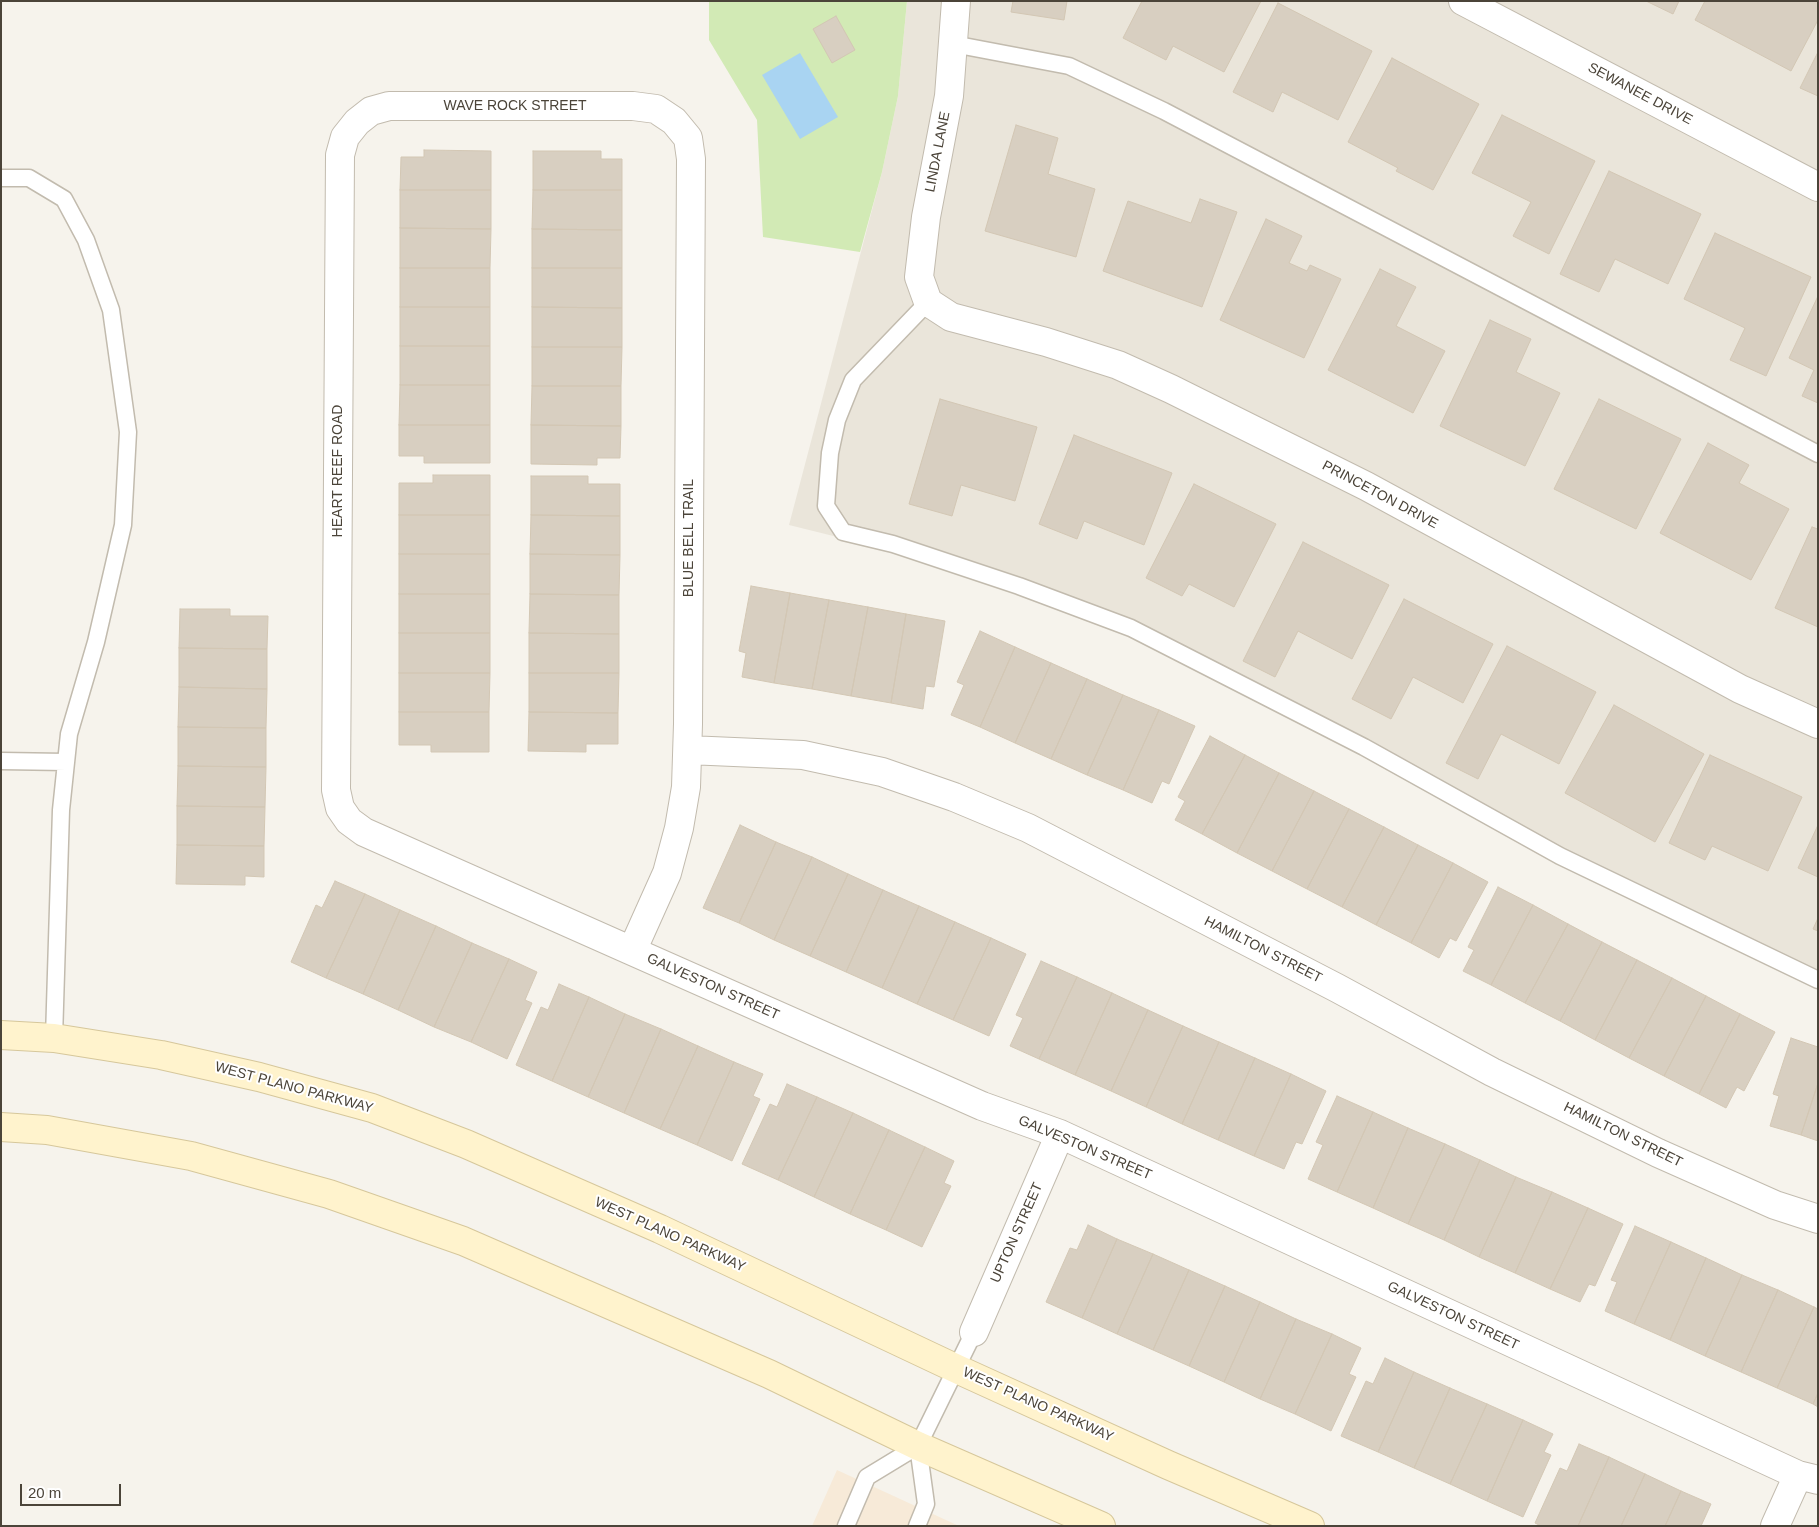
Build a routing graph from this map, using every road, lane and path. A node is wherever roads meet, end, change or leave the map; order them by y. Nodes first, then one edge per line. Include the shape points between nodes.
1 (956, 1) edge
2 (1463, 1) edge
3 (952, 44) junction
4 (674, 121) joint
5 (356, 122) joint
6 (1, 178) edge
7 (1818, 187) edge
8 (928, 302) junction
9 (1818, 454) edge
10 (1818, 724) edge
11 (688, 750) junction
12 (1, 761) edge
13 (66, 762) junction
14 (349, 821) joint
15 (632, 951) junction
16 (1818, 980) edge
17 (1, 1034) edge
18 (54, 1038) junction
19 (1, 1127) edge
20 (1060, 1134) junction
21 (1818, 1220) edge
22 (974, 1332) joint
23 (957, 1369) junction
24 (918, 1446) junction
25 (1808, 1478) edge
26 (846, 1526) edge
27 (917, 1526) edge
28 (1101, 1526) edge
29 (1310, 1526) edge
30 (1774, 1526) edge

1 - 3 street, LINDA LANE
2 - 7 street, SEWANEE DRIVE
3 - 8 street, LINDA LANE via 949,96 926,217 919,278
3 - 9 lane via 1069,66 1164,111
4 - 5 street, WAVE ROCK STREET via 656,110 633,106 389,106 371,111
4 - 11 street, BLUE BELL TRAIL via 688,138 691,158
5 - 14 street, HEART REEF ROAD via 345,137 340,155 336,790 340,808
6 - 13 lane via 29,178 64,199 86,240 112,310 128,432 123,526 96,642 69,734
8 - 10 street, PRINCETON DRIVE via 951,318 1118,365 1172,389 1366,486 1740,689
8 - 16 lane via 853,380 837,420 830,453 826,506 843,532 893,544 1131,628 1364,747 1560,856
11 - 15 street, BLUE BELL TRAIL via 686,787 667,873
11 - 21 street, HAMILTON STREET via 803,755 882,772 954,797 1028,828 1509,1080 1658,1153 1775,1205
12 - 13 lane
13 - 18 lane via 61,810
14 - 15 street, GALVESTON STREET via 364,832
15 - 20 street, GALVESTON STREET via 982,1106
17 - 18 main road, WEST PLANO PARKWAY
18 - 23 main road, WEST PLANO PARKWAY via 161,1055 259,1077 372,1108 466,1144 660,1229
19 - 24 main road via 47,1130 191,1156 346,1200 482,1249 769,1374
20 - 22 street, UPTON STREET
20 - 25 street, GALVESTON STREET
22 - 23 lane
23 - 24 lane
23 - 29 main road, WEST PLANO PARKWAY
24 - 26 lane via 867,1477
24 - 27 lane via 926,1504
24 - 28 main road
25 - 30 street

